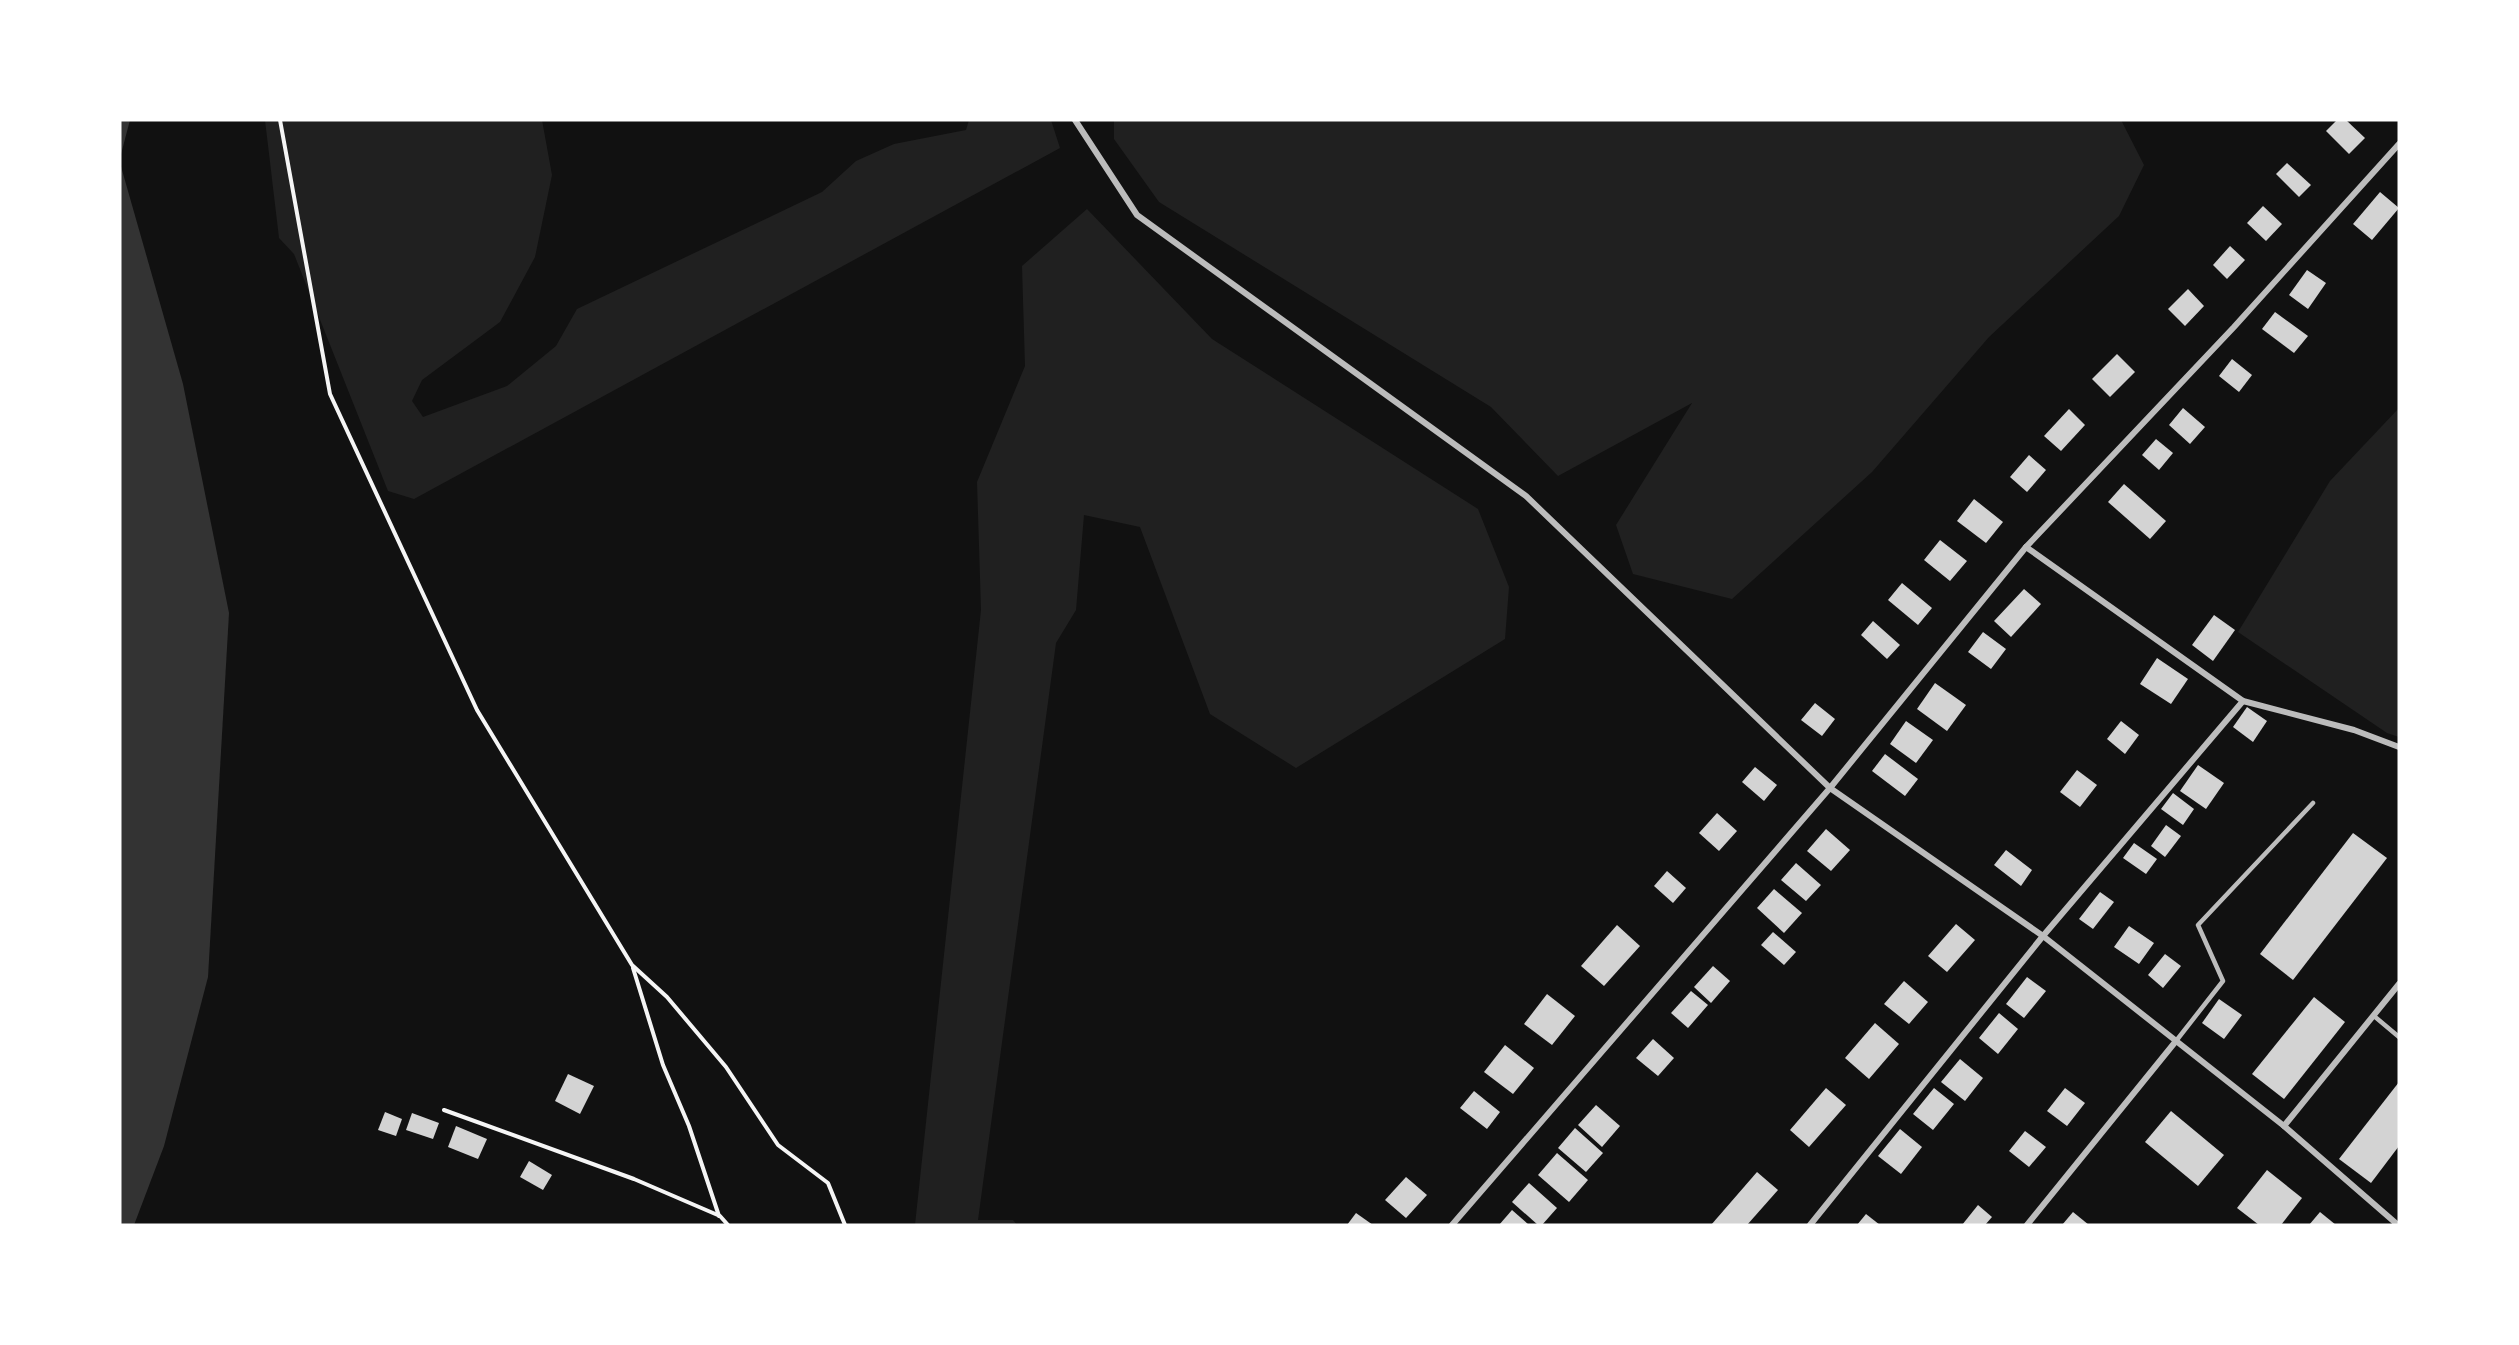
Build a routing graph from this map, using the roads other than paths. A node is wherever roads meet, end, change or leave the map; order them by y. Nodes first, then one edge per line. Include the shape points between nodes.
1 (1075, 120) edge
2 (2399, 144) edge
3 (2026, 547) junction
4 (2243, 701) junction
5 (2399, 747) edge
6 (1830, 788) junction
7 (2313, 802) dead end
8 (2043, 936) junction
9 (2399, 984) edge
10 (2374, 1016) junction
11 (2399, 1036) edge
12 (2176, 1041) junction
13 (2284, 1126) junction
14 (1812, 1224) edge
15 (1452, 1225) edge
16 (2027, 1225) edge
17 (2398, 1225) edge

1 - 6 street via 1137,215 1526,496
2 - 3 street via 2234,327
3 - 4 street
3 - 6 street
4 - 5 street via 2354,730
4 - 8 street
6 - 8 street
6 - 15 street
7 - 12 lane via 2198,925 2223,981
8 - 12 street
8 - 14 street
9 - 10 street
10 - 11 lane
10 - 13 street
12 - 13 street
12 - 16 street
13 - 17 street

